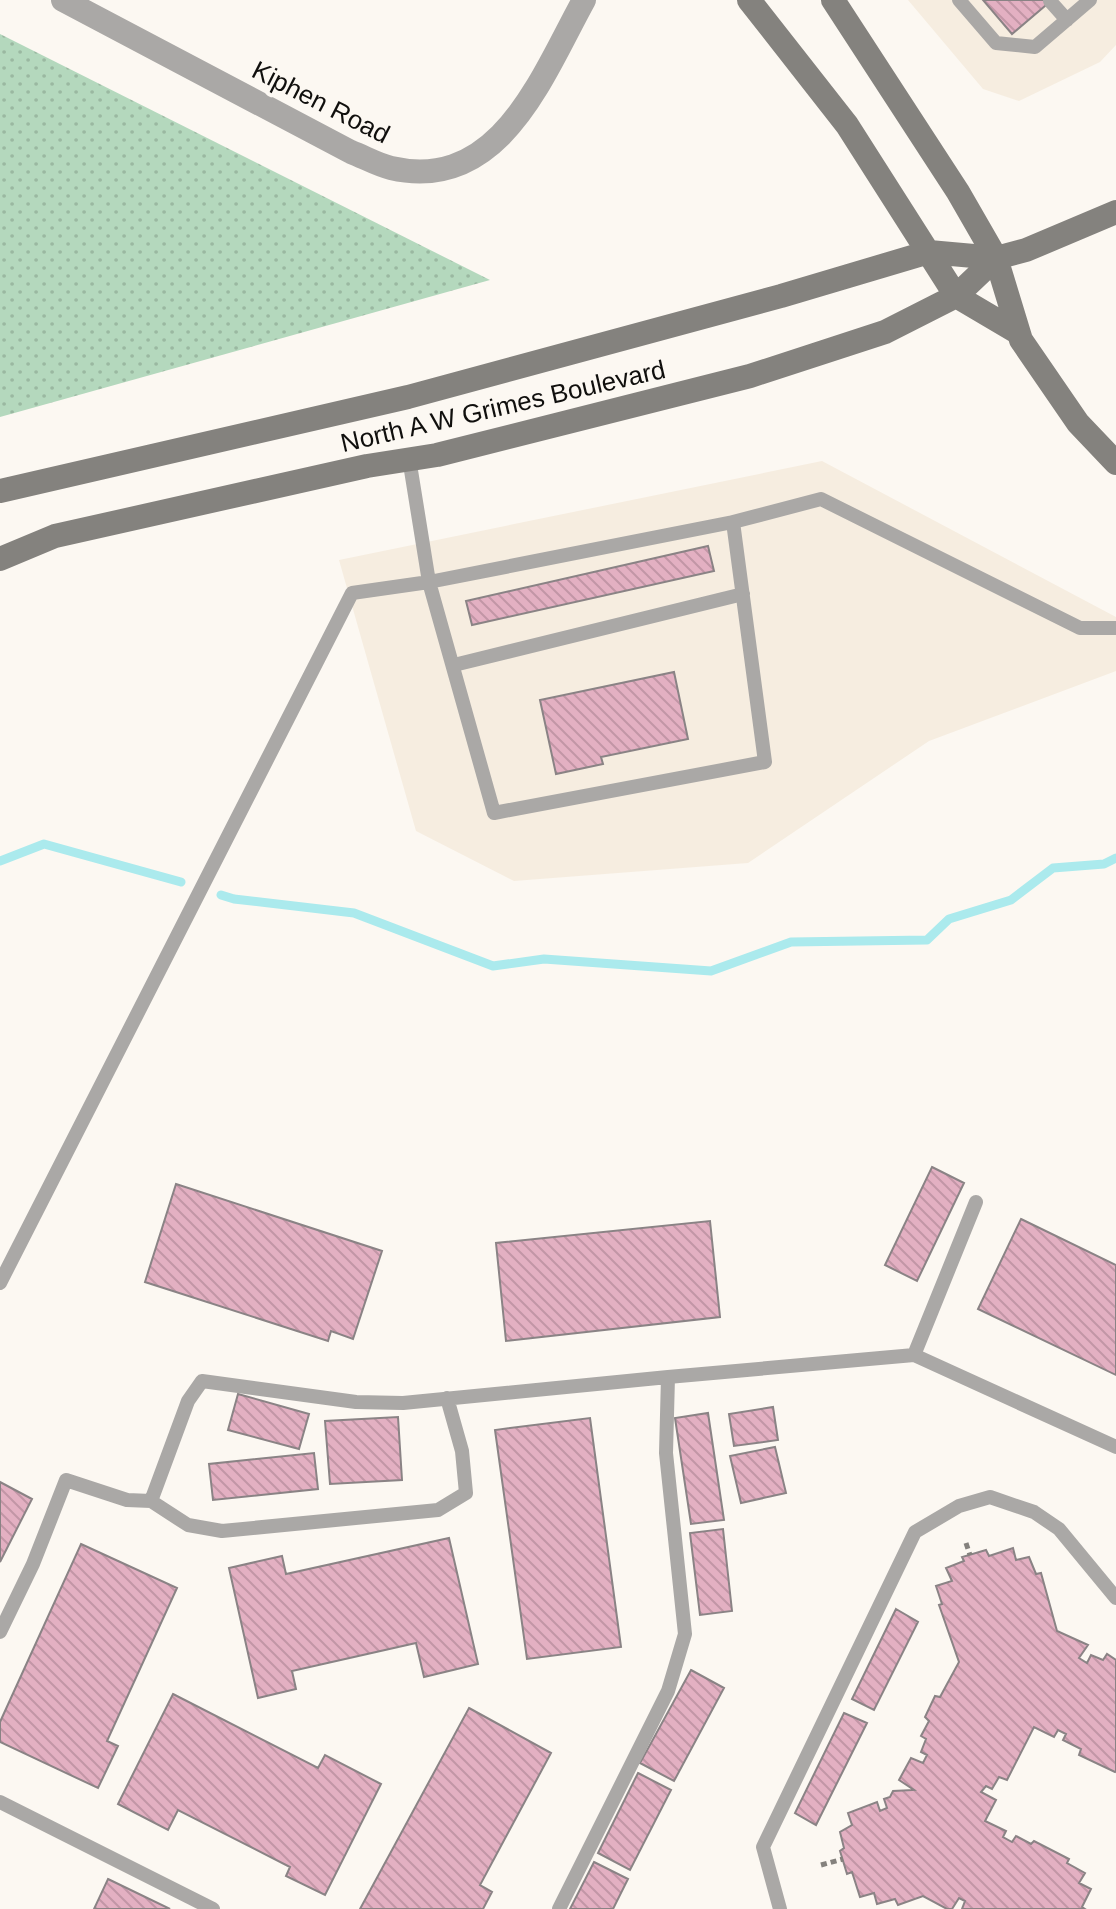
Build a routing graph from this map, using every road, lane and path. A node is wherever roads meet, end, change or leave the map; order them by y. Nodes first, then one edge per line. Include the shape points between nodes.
1 (63, 0) edge
2 (584, 0) edge
3 (749, 0) edge
4 (833, 0) edge
5 (959, 0) edge
6 (1090, 0) edge
7 (1050, 1) edge
8 (1067, 20) junction
9 (1116, 212) edge
10 (929, 252) junction
11 (996, 258) junction
12 (956, 296) junction
13 (1017, 332) junction
14 (409, 458) junction
15 (1116, 463) edge
16 (0, 491) edge
17 (733, 522) junction
18 (0, 559) edge
19 (429, 582) junction
20 (743, 594) junction
21 (1116, 628) edge
22 (454, 665) junction
23 (976, 1202) dead end
24 (0, 1283) edge
25 (914, 1355) junction
26 (668, 1377) junction
27 (447, 1398) junction
28 (1116, 1447) edge
29 (151, 1501) junction
30 (966, 1543) dead end
31 (970, 1555) dead end
32 (1116, 1598) edge
33 (0, 1632) edge
34 (0, 1802) edge
35 (843, 1859) dead end
36 (821, 1865) dead end
37 (213, 1909) edge
38 (559, 1909) edge
39 (780, 1909) edge

1 - 2 street, Kiphen Road via 351,152 390,168 432,172 471,160 500,139 527,103
3 - 10 main road via 847,125
4 - 11 main road
5 - 8 lane via 996,43 1035,47
6 - 8 lane
7 - 8 lane
9 - 11 main road, North A W Grimes Boulevard
10 - 11 main road, North A W Grimes Boulevard
10 - 12 main road
10 - 16 main road, North A W Grimes Boulevard via 408,397
11 - 12 main road, North A W Grimes Boulevard
11 - 13 main road
12 - 13 main road
12 - 14 main road, North A W Grimes Boulevard via 885,332 750,376
13 - 15 main road via 1078,423
14 - 18 main road, North A W Grimes Boulevard via 55,536
14 - 19 lane
17 - 19 lane
17 - 20 lane
17 - 21 lane via 821,499 1080,628
19 - 22 lane
19 - 24 lane via 352,593
20 - 22 lane
20 - 22 lane via 765,762 494,813
23 - 25 lane
25 - 26 lane
25 - 28 lane
26 - 27 lane
26 - 38 lane via 666,1453 685,1634 668,1691
27 - 29 lane via 356,1402 202,1381 188,1401
27 - 29 lane via 462,1451 466,1493 438,1510 222,1531 188,1525
29 - 33 lane via 127,1500 66,1480
30 - 31 path
32 - 39 lane via 1059,1529 1034,1512 990,1497 959,1506 915,1532 763,1847
34 - 37 lane
35 - 36 path

